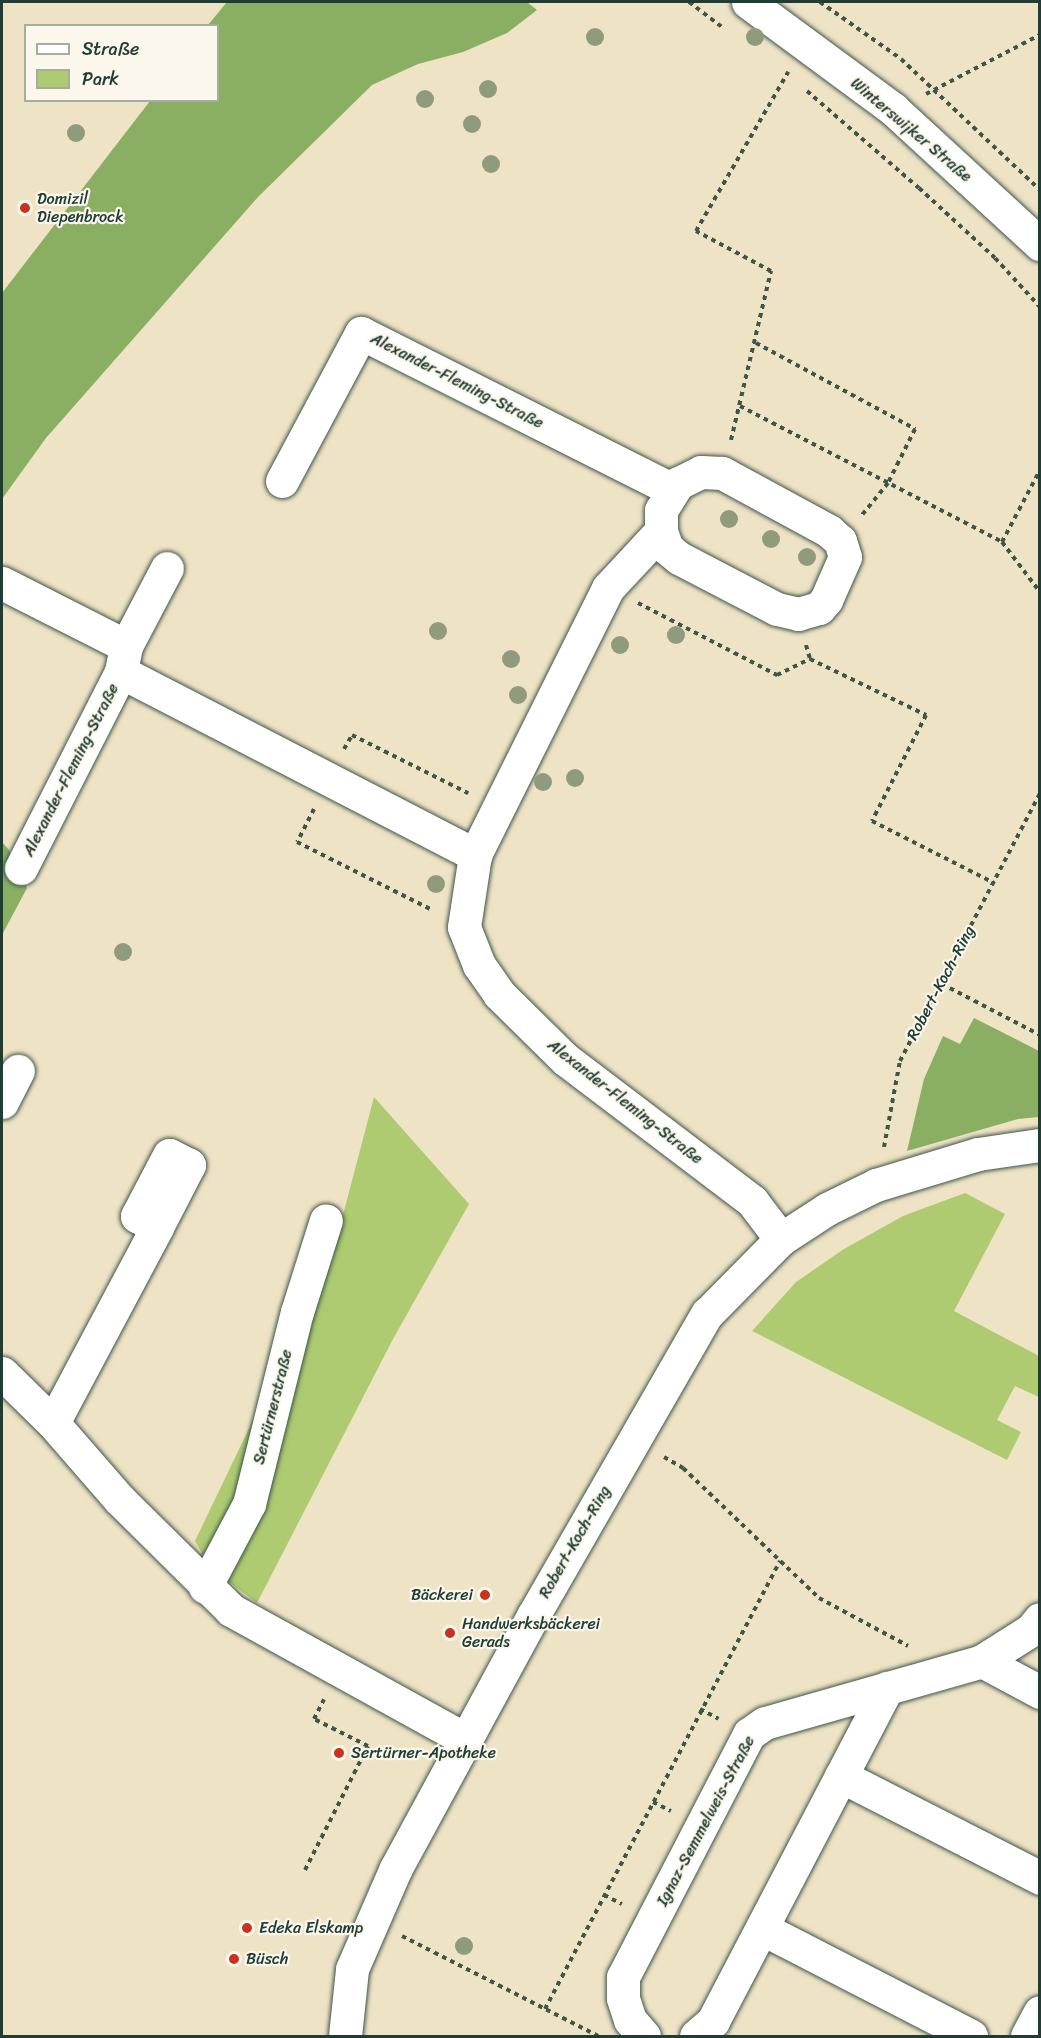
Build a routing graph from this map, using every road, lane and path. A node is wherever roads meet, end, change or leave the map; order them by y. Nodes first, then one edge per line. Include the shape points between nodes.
1 (689, 2) edge
2 (748, 2) edge
3 (820, 2) edge
4 (726, 29) dead end
5 (1040, 35) edge
6 (804, 43) junction
7 (778, 68) dead end
8 (786, 74) junction
9 (795, 82) dead end
10 (804, 89) dead end
11 (935, 89) junction
12 (892, 110) junction
13 (1040, 190) edge
14 (1040, 244) edge
15 (1040, 307) edge
16 (756, 343) junction
17 (740, 406) junction
18 (1040, 470) edge
19 (722, 473) junction
20 (282, 482) dead end
21 (888, 483) junction
22 (671, 489) junction
23 (661, 531) junction
24 (840, 541) junction
25 (1002, 542) junction
26 (167, 568) dead end
27 (2, 583) edge
28 (609, 588) junction
29 (1040, 592) edge
30 (798, 614) junction
31 (124, 659) junction
32 (810, 659) junction
33 (328, 780) junction
34 (1040, 793) edge
35 (498, 809) junction
36 (475, 855) junction
37 (21, 868) dead end
38 (994, 883) junction
39 (464, 927) junction
40 (942, 984) junction
41 (1040, 1035) edge
42 (18, 1071) dead end
43 (2, 1102) edge
44 (1040, 1145) edge
45 (876, 1185) junction
46 (326, 1220) dead end
47 (158, 1227) dead end
48 (781, 1239) junction
49 (2, 1372) edge
50 (53, 1424) junction
51 (633, 1439) junction
52 (780, 1561) junction
53 (205, 1587) junction
54 (1040, 1619) edge
55 (982, 1660) junction
56 (951, 1669) junction
57 (339, 1672) junction
58 (887, 1688) junction
59 (1040, 1692) edge
60 (465, 1739) junction
61 (841, 1776) junction
62 (305, 1870) dead end
63 (1040, 1878) edge
64 (372, 1920) junction
65 (763, 1929) junction
66 (545, 2009) junction
67 (1040, 2012) edge
68 (345, 2037) edge
69 (598, 2037) edge
70 (644, 2037) edge
71 (696, 2037) edge
72 (971, 2037) edge
73 (1027, 2037) edge

1 - 4 path
2 - 6 street, Winterswijker Straße
3 - 11 path via 882,44
5 - 11 path
6 - 8 path
6 - 12 street, Winterswijker Straße
7 - 8 path
8 - 9 path
8 - 16 path via 696,231 771,271
10 - 15 path via 928,196 995,258
11 - 12 path
11 - 13 path
12 - 14 street, Winterswijker Straße
16 - 17 path
16 - 21 path via 915,429
17 - 19 path
17 - 21 path
18 - 25 path
19 - 22 street via 689,475
19 - 24 street via 829,531
20 - 22 street, Alexander-Fleming-Straße via 362,333
21 - 24 path
21 - 25 path
22 - 23 street via 661,510
23 - 28 street
23 - 30 street via 667,548 679,558 777,609
24 - 30 street via 845,556 826,600 819,608
25 - 29 path
26 - 31 street, Alexander-Fleming-Straße
27 - 31 street, Alexander-Fleming-Straße
28 - 32 path via 777,675
28 - 35 street
30 - 32 path
31 - 33 street, Alexander-Fleming-Straße
31 - 37 street, Alexander-Fleming-Straße
32 - 38 path via 926,715 872,821
33 - 35 path via 352,735
33 - 36 street, Alexander-Fleming-Straße
33 - 39 path via 297,842
34 - 38 path, Robert-Koch-Ring
35 - 36 street
36 - 39 street
38 - 40 path, Robert-Koch-Ring
39 - 48 street, Alexander-Fleming-Straße via 479,965 499,994 565,1059 752,1201
40 - 41 path
40 - 45 path, Robert-Koch-Ring via 900,1062
42 - 43 street
44 - 45 street, Robert-Koch-Ring via 978,1154
45 - 48 street, Robert-Koch-Ring
46 - 53 street, Sertürnerstraße via 297,1312 249,1504
47 - 50 street
48 - 51 street, Robert-Koch-Ring via 707,1314
49 - 50 street
50 - 53 street
51 - 52 path via 683,1468
51 - 60 street, Robert-Koch-Ring
52 - 56 path via 819,1598
52 - 66 path
53 - 57 street via 254,1625
54 - 55 street, Ignaz-Semmelweis-Straße via 1031,1630
55 - 56 street, Ignaz-Semmelweis-Straße
55 - 59 street
56 - 58 street, Ignaz-Semmelweis-Straße
57 - 60 street
57 - 62 path via 314,1719 368,1746
58 - 61 street
58 - 70 street, Ignaz-Semmelweis-Straße via 765,1723 749,1734 624,1977 623,1998 630,2020
60 - 64 street, Robert-Koch-Ring
61 - 63 street
61 - 65 street
64 - 66 path
64 - 68 street, Robert-Koch-Ring via 352,1969
65 - 71 street via 713,2021
65 - 72 street
66 - 69 path
67 - 73 street

